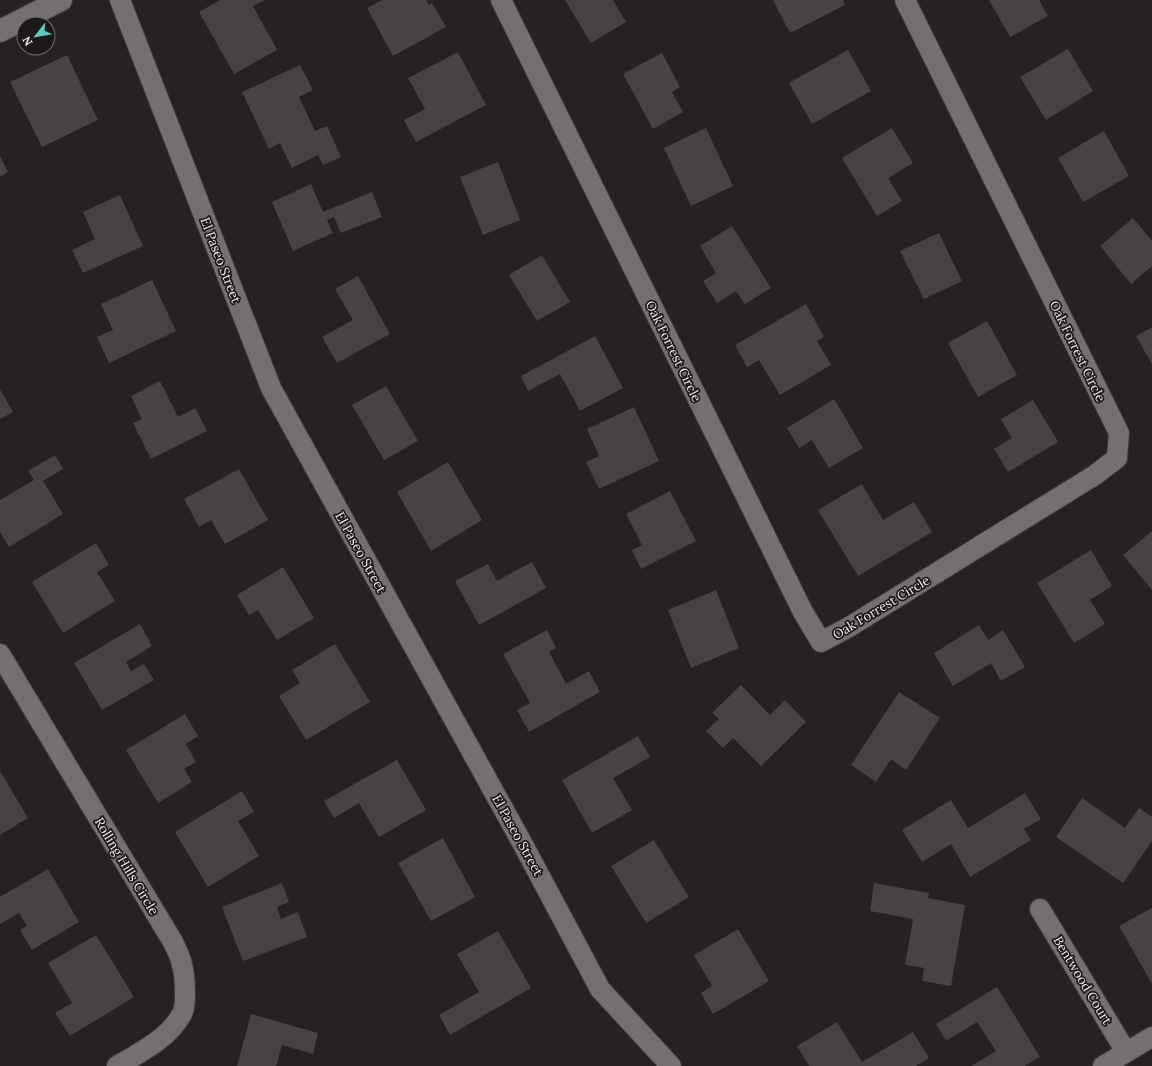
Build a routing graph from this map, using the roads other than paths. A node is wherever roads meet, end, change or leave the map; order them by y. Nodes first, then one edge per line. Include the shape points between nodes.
1 (61, 0) edge
2 (120, 0) edge
3 (501, 0) edge
4 (905, 0) edge
5 (0, 31) edge
6 (0, 654) edge
7 (1040, 909) dead end
8 (1152, 1037) edge
9 (1126, 1052) junction
10 (117, 1066) edge
11 (671, 1066) edge
12 (1103, 1066) edge

1 - 5 street
2 - 11 street, El Paseo Street via 271,388 600,989
3 - 4 street, Oak Forrest Circle via 803,612 821,642 1075,487 1117,458 1119,433
6 - 10 street, Rolling Hills Circle via 173,942 182,964 185,990 183,1013 168,1032 152,1045
7 - 9 street, Bentwood Court
8 - 9 street
9 - 12 street

